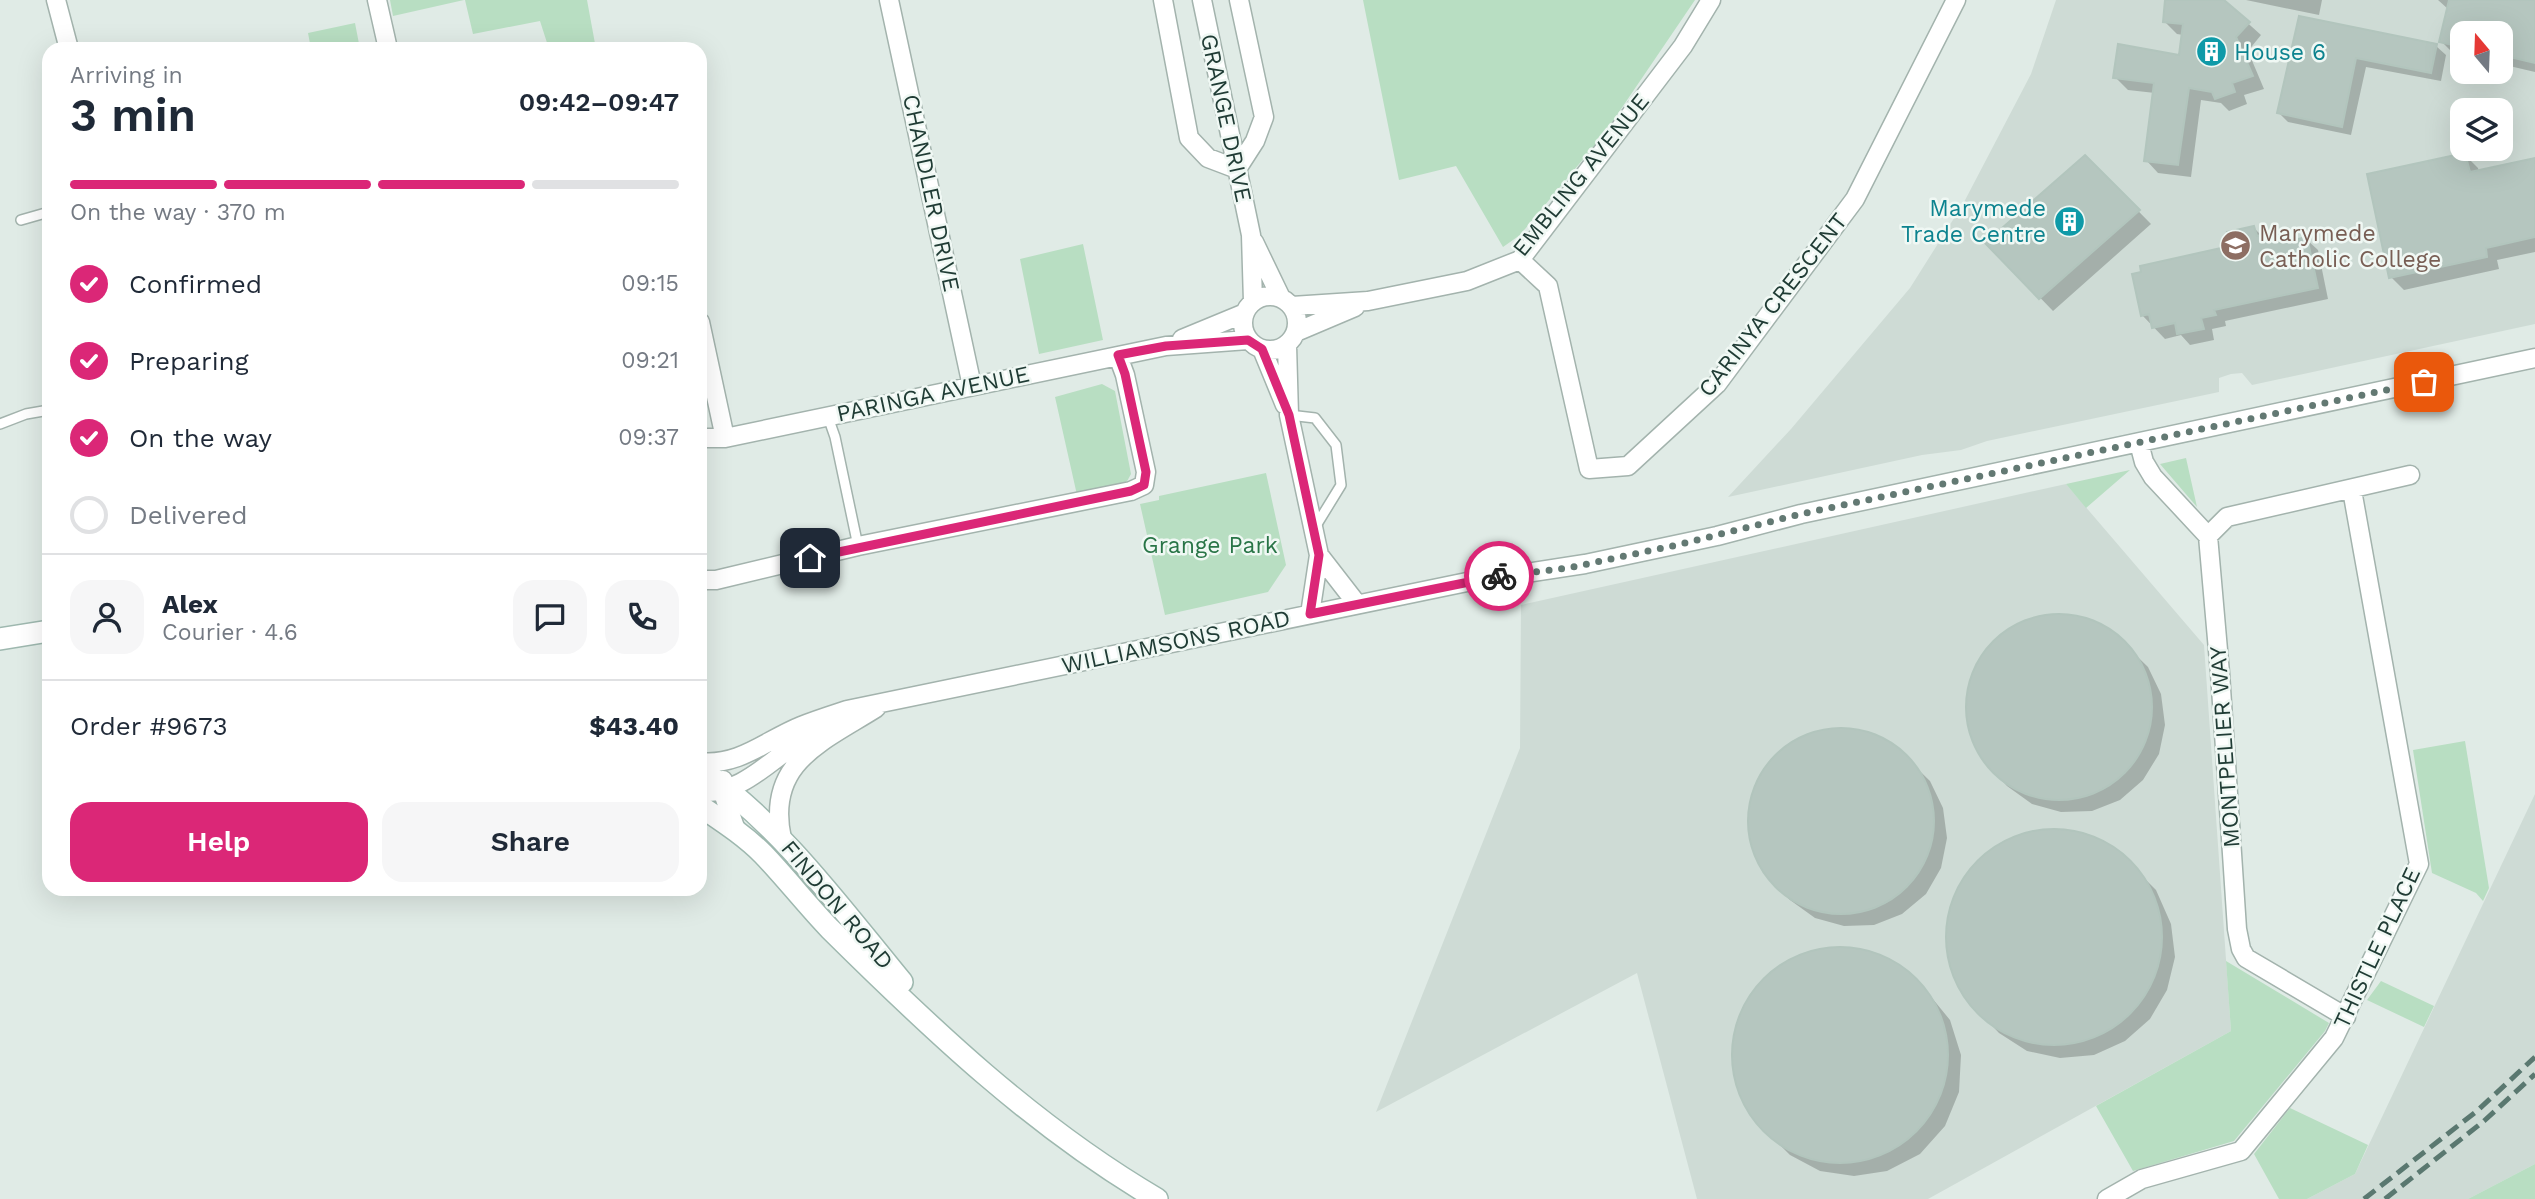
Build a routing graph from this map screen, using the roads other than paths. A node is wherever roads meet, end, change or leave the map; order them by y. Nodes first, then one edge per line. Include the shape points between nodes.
1 (56, 0) edge
2 (377, 0) edge
3 (889, 0) edge
4 (1163, 0) edge
5 (1202, 0) edge
6 (1239, 0) edge
7 (1711, 0) edge
8 (1956, 0) edge
9 (67, 42) edge
10 (386, 42) edge
11 (1237, 169) junction
12 (42, 214) edge
13 (21, 220) dead end
14 (1251, 235) junction
15 (1520, 260) junction
16 (1368, 301) junction
17 (1286, 302) junction
18 (1249, 307) junction
19 (1292, 338) junction
20 (1255, 344) junction
21 (1166, 346) junction
22 (707, 355) edge
23 (1118, 355) junction
24 (2535, 358) edge
25 (972, 386) junction
26 (42, 411) edge
27 (1289, 415) junction
28 (828, 417) junction
29 (0, 424) edge
30 (707, 438) edge
31 (725, 439) junction
32 (2139, 443) junction
33 (2410, 475) dead end
34 (2352, 490) junction
35 (1314, 530) junction
36 (2208, 536) junction
37 (858, 547) junction
38 (1319, 555) junction
39 (707, 580) edge
40 (1357, 604) junction
41 (1310, 614) junction
42 (42, 632) edge
43 (0, 639) edge
44 (885, 703) junction
45 (737, 757) junction
46 (707, 762) edge
47 (707, 774) edge
48 (725, 788) junction
49 (707, 791) edge
50 (707, 811) edge
51 (736, 830) junction
52 (782, 839) junction
53 (2346, 1017) junction
54 (961, 1054) junction
55 (1157, 1199) edge
56 (2106, 1199) edge

1 - 9 street
2 - 10 street
3 - 25 street, CHANDLER DRIVE
4 - 11 street via 1189,138 1208,158
5 - 11 street, GRANGE DRIVE
6 - 11 street via 1264,117
7 - 15 street, EMBLING AVENUE via 1683,46
8 - 15 street, CARINYA CRESCENT via 1855,200 1717,384 1628,466 1589,469 1548,286
11 - 14 street, GRANGE DRIVE
12 - 13 lane
14 - 17 street, GRANGE DRIVE
14 - 18 street, GRANGE DRIVE
15 - 16 street, EMBLING AVENUE via 1466,281
16 - 17 street, EMBLING AVENUE
16 - 19 street, EMBLING AVENUE
17 - 18 street via 1264,296
17 - 19 street via 1297,316
18 - 20 street via 1243,328
18 - 21 street, PARINGA AVENUE
19 - 20 street via 1276,350
19 - 27 street
20 - 21 street, PARINGA AVENUE
20 - 27 street
21 - 23 street, PARINGA AVENUE
22 - 31 street
23 - 25 street, PARINGA AVENUE
23 - 37 street via 1146,472 1144,485
24 - 32 street, WILLIAMSONS ROAD
25 - 28 street, PARINGA AVENUE
26 - 29 lane
27 - 35 street
27 - 35 lane via 1315,418 1336,444 1341,485
28 - 31 street, PARINGA AVENUE
28 - 37 lane
30 - 31 street, PARINGA AVENUE
32 - 36 street via 2153,477
32 - 40 street, WILLIAMSONS ROAD via 1585,564
33 - 34 street
34 - 36 street via 2227,517
34 - 53 street, THISTLE PLACE via 2419,864
35 - 38 street
36 - 53 street, MONTPELIER WAY via 2241,949 2246,958
37 - 39 street
38 - 40 street
38 - 41 street
40 - 41 street, WILLIAMSONS ROAD
41 - 44 street, WILLIAMSONS ROAD
42 - 43 street
44 - 45 street, WILLIAMSONS ROAD via 799,726
44 - 48 street, WILLIAMSONS ROAD via 804,739 741,784
44 - 52 street via 811,748 794,765 778,802
45 - 46 street, WILLIAMSONS ROAD
45 - 48 street via 723,776
47 - 48 street, FINDON ROAD
48 - 49 street
48 - 51 street via 728,814
48 - 52 street, FINDON ROAD
50 - 51 street, FINDON ROAD
51 - 54 street, FINDON ROAD via 829,928
52 - 54 street, FINDON ROAD
53 - 56 street, THISTLE PLACE via 2334,1038 2241,1151 2142,1179
54 - 55 street, FINDON ROAD via 1107,1170

